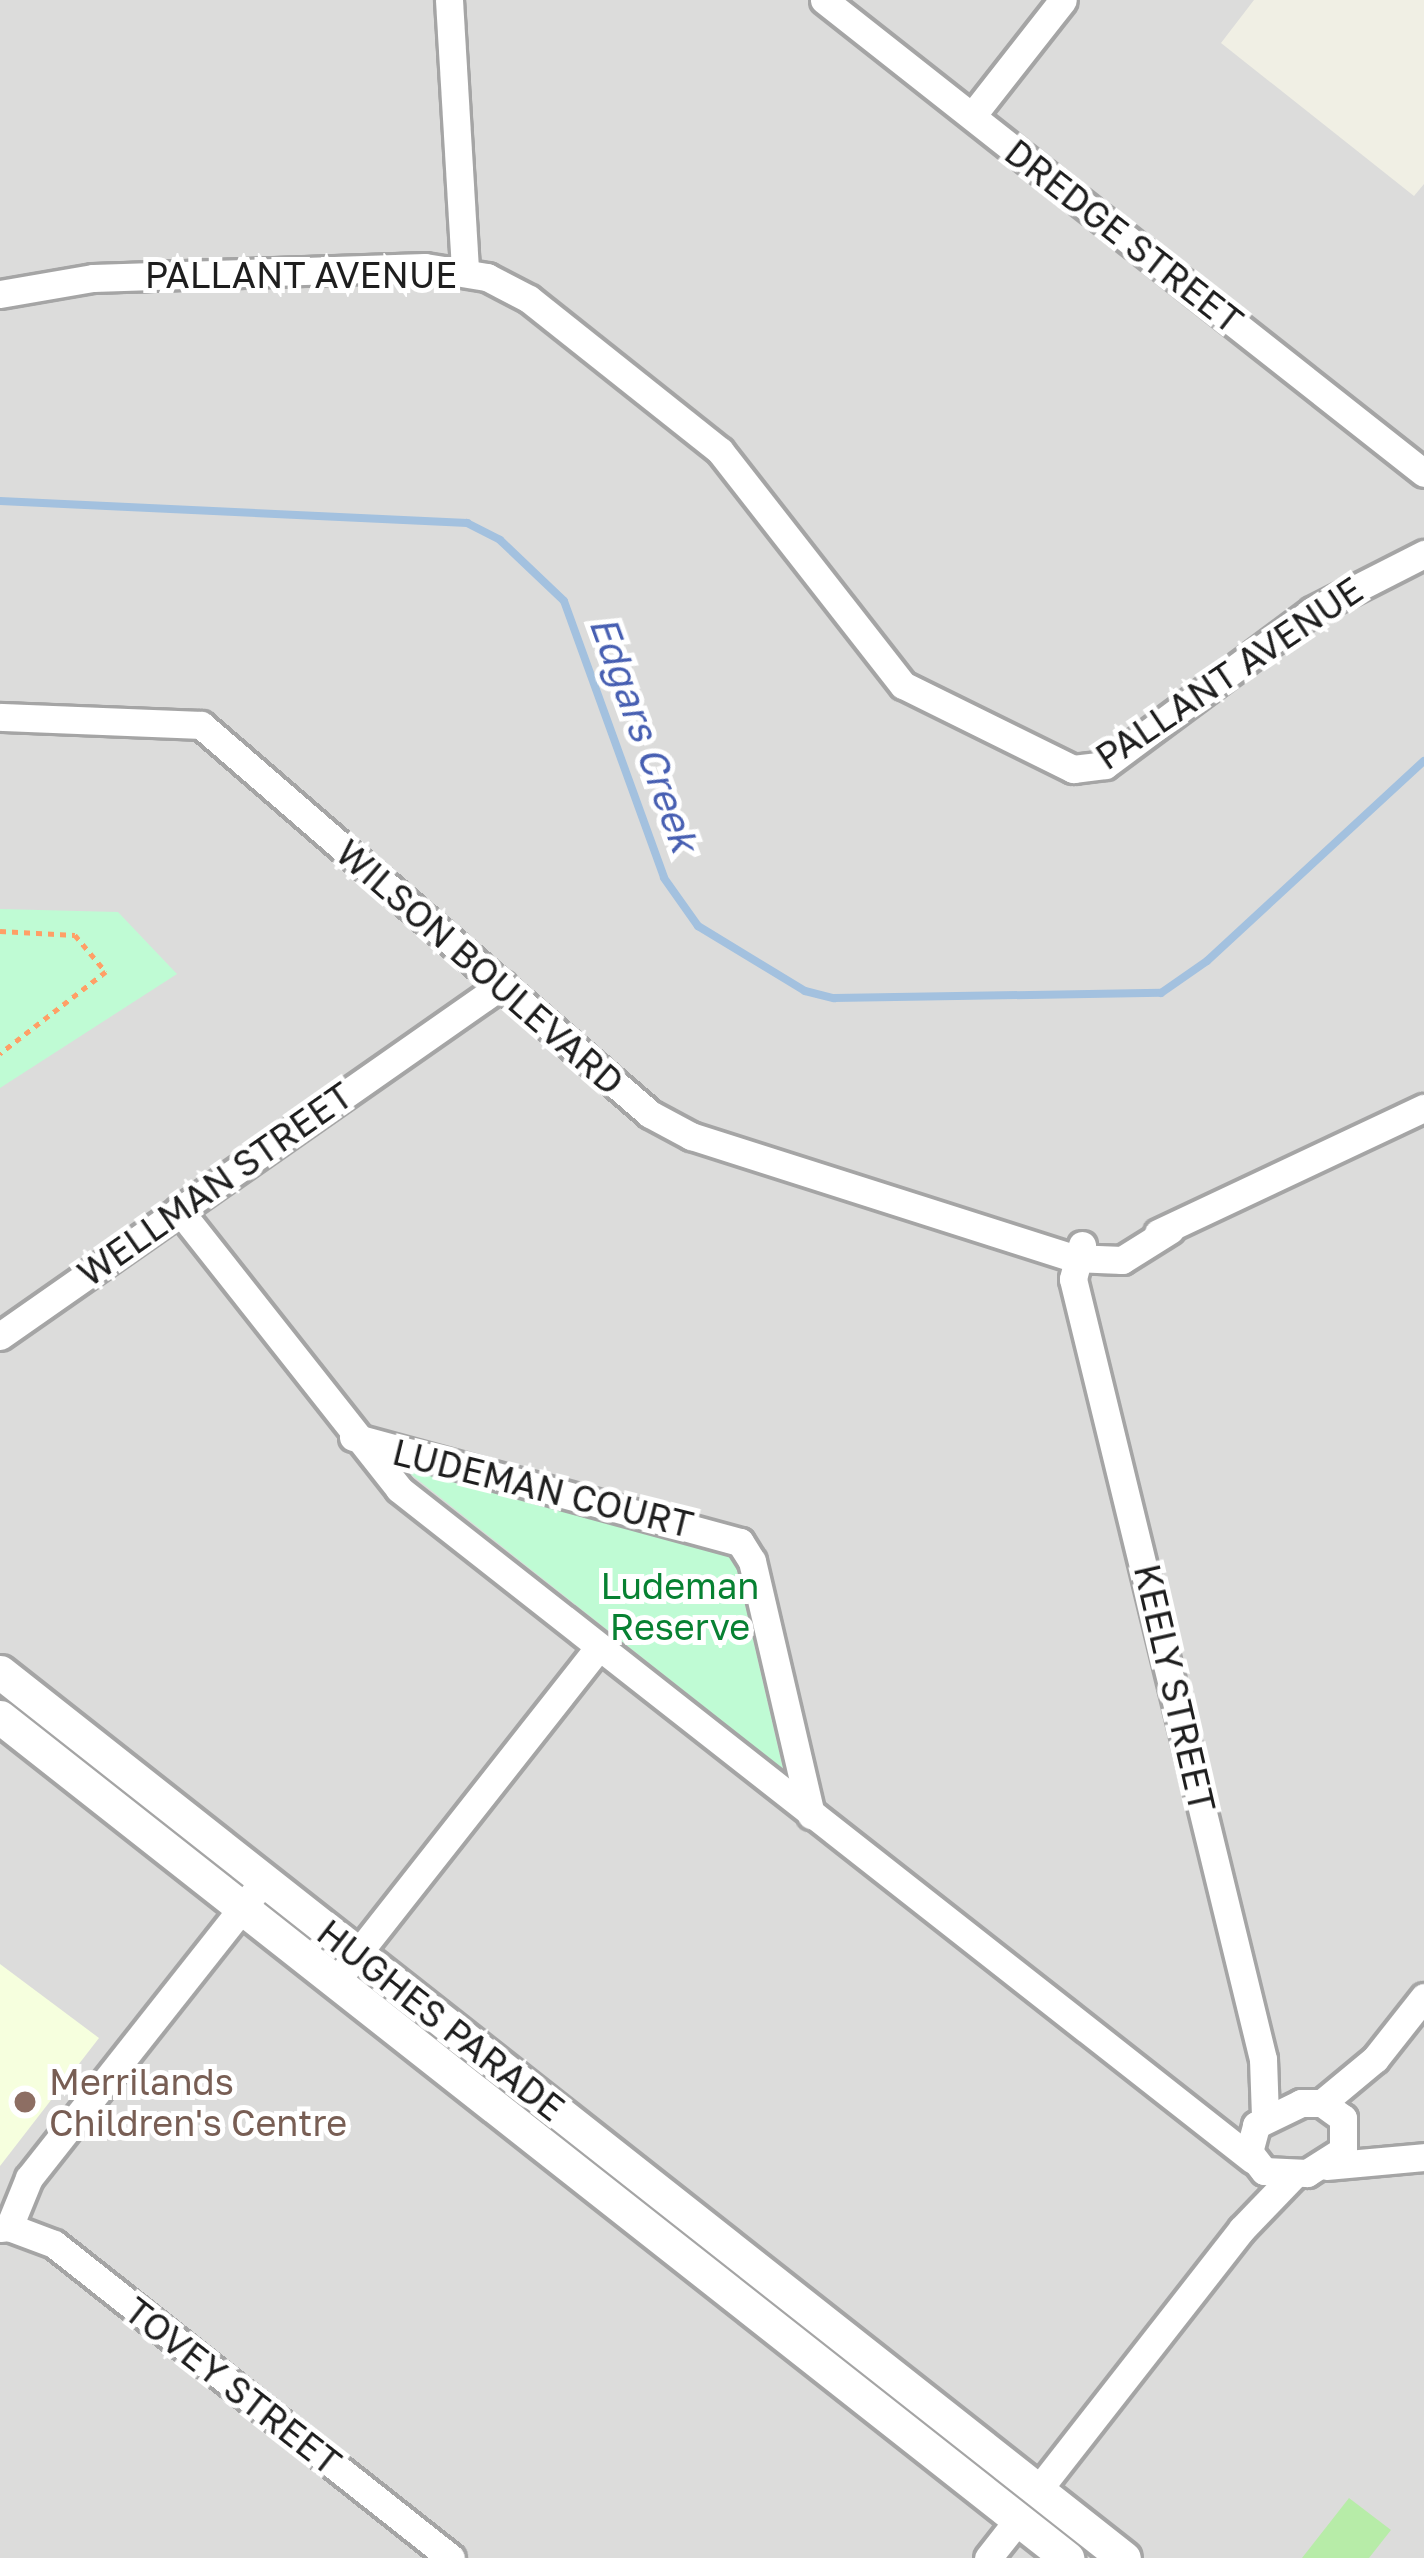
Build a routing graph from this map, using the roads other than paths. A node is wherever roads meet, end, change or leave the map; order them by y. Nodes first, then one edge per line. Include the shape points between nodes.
1 (449, 0) edge
2 (824, 0) edge
3 (1063, 0) edge
4 (972, 116) junction
5 (465, 272) junction
6 (0, 293) edge
7 (1424, 473) edge
8 (1424, 554) edge
9 (0, 717) edge
10 (478, 965) junction
11 (502, 985) junction
12 (430, 1034) junction
13 (1424, 1108) edge
14 (178, 1210) junction
15 (1081, 1254) junction
16 (0, 1336) edge
17 (350, 1436) junction
18 (598, 1647) junction
19 (0, 1672) edge
20 (0, 1717) edge
21 (811, 1815) junction
22 (264, 1880) junction
23 (243, 1907) junction
24 (357, 1954) junction
25 (336, 1982) junction
26 (1424, 1997) edge
27 (1263, 2059) junction
28 (1375, 2059) junction
29 (1312, 2103) junction
30 (1196, 2115) junction
31 (1260, 2120) junction
32 (1347, 2129) junction
33 (1414, 2158) edge
34 (1255, 2163) junction
35 (1326, 2167) junction
36 (1293, 2176) junction
37 (4, 2228) edge
38 (1242, 2229) junction
39 (883, 2366) junction
40 (861, 2394) junction
41 (1038, 2490) junction
42 (1018, 2520) junction
43 (451, 2558) edge
44 (988, 2558) edge
45 (1067, 2558) edge
46 (1124, 2558) edge

1 - 5 street
2 - 4 street, DREDGE STREET
3 - 4 street
4 - 7 street, DREDGE STREET
5 - 6 street, PALLANT AVENUE via 93,278
5 - 8 street, PALLANT AVENUE via 529,299 720,451 903,685 1073,769 1105,764 1312,611
9 - 10 street, WILSON BOULEVARD via 201,725
10 - 11 street, WILSON BOULEVARD
10 - 12 street, WELLMAN STREET
11 - 12 street, WELLMAN STREET
11 - 15 street, WILSON BOULEVARD via 650,1114 691,1136
12 - 14 street, WELLMAN STREET
13 - 15 street, WILSON BOULEVARD via 1170,1230
14 - 16 street, WELLMAN STREET
14 - 17 street, LUDEMAN COURT
15 - 27 street, KEELY STREET via 1088,1317
17 - 18 street, LUDEMAN COURT via 399,1489
17 - 21 street, LUDEMAN COURT via 740,1542 752,1561
18 - 21 street, LUDEMAN COURT
18 - 24 street
19 - 22 street, HUGHES PARADE
20 - 23 street, HUGHES PARADE
21 - 30 street, LUDEMAN COURT
22 - 23 street
22 - 24 street, HUGHES PARADE
23 - 25 street, HUGHES PARADE
23 - 37 street via 29,2178
24 - 25 street
24 - 39 street, HUGHES PARADE
25 - 40 street, HUGHES PARADE
26 - 28 street
27 - 29 street, KEELY STREET
27 - 31 street, KEELY STREET
28 - 29 street
28 - 32 street
29 - 31 street
29 - 32 street
30 - 31 street, LUDEMAN COURT via 1229,2127
30 - 34 street, LUDEMAN COURT
31 - 34 street
32 - 33 street
32 - 35 street
33 - 35 street
34 - 36 street
34 - 38 street
35 - 36 street
36 - 38 street
37 - 43 street, TOVEY STREET via 54,2244
38 - 41 street
39 - 40 street
39 - 41 street, HUGHES PARADE
40 - 42 street, HUGHES PARADE
41 - 46 street, HUGHES PARADE
42 - 44 street
42 - 45 street, HUGHES PARADE

